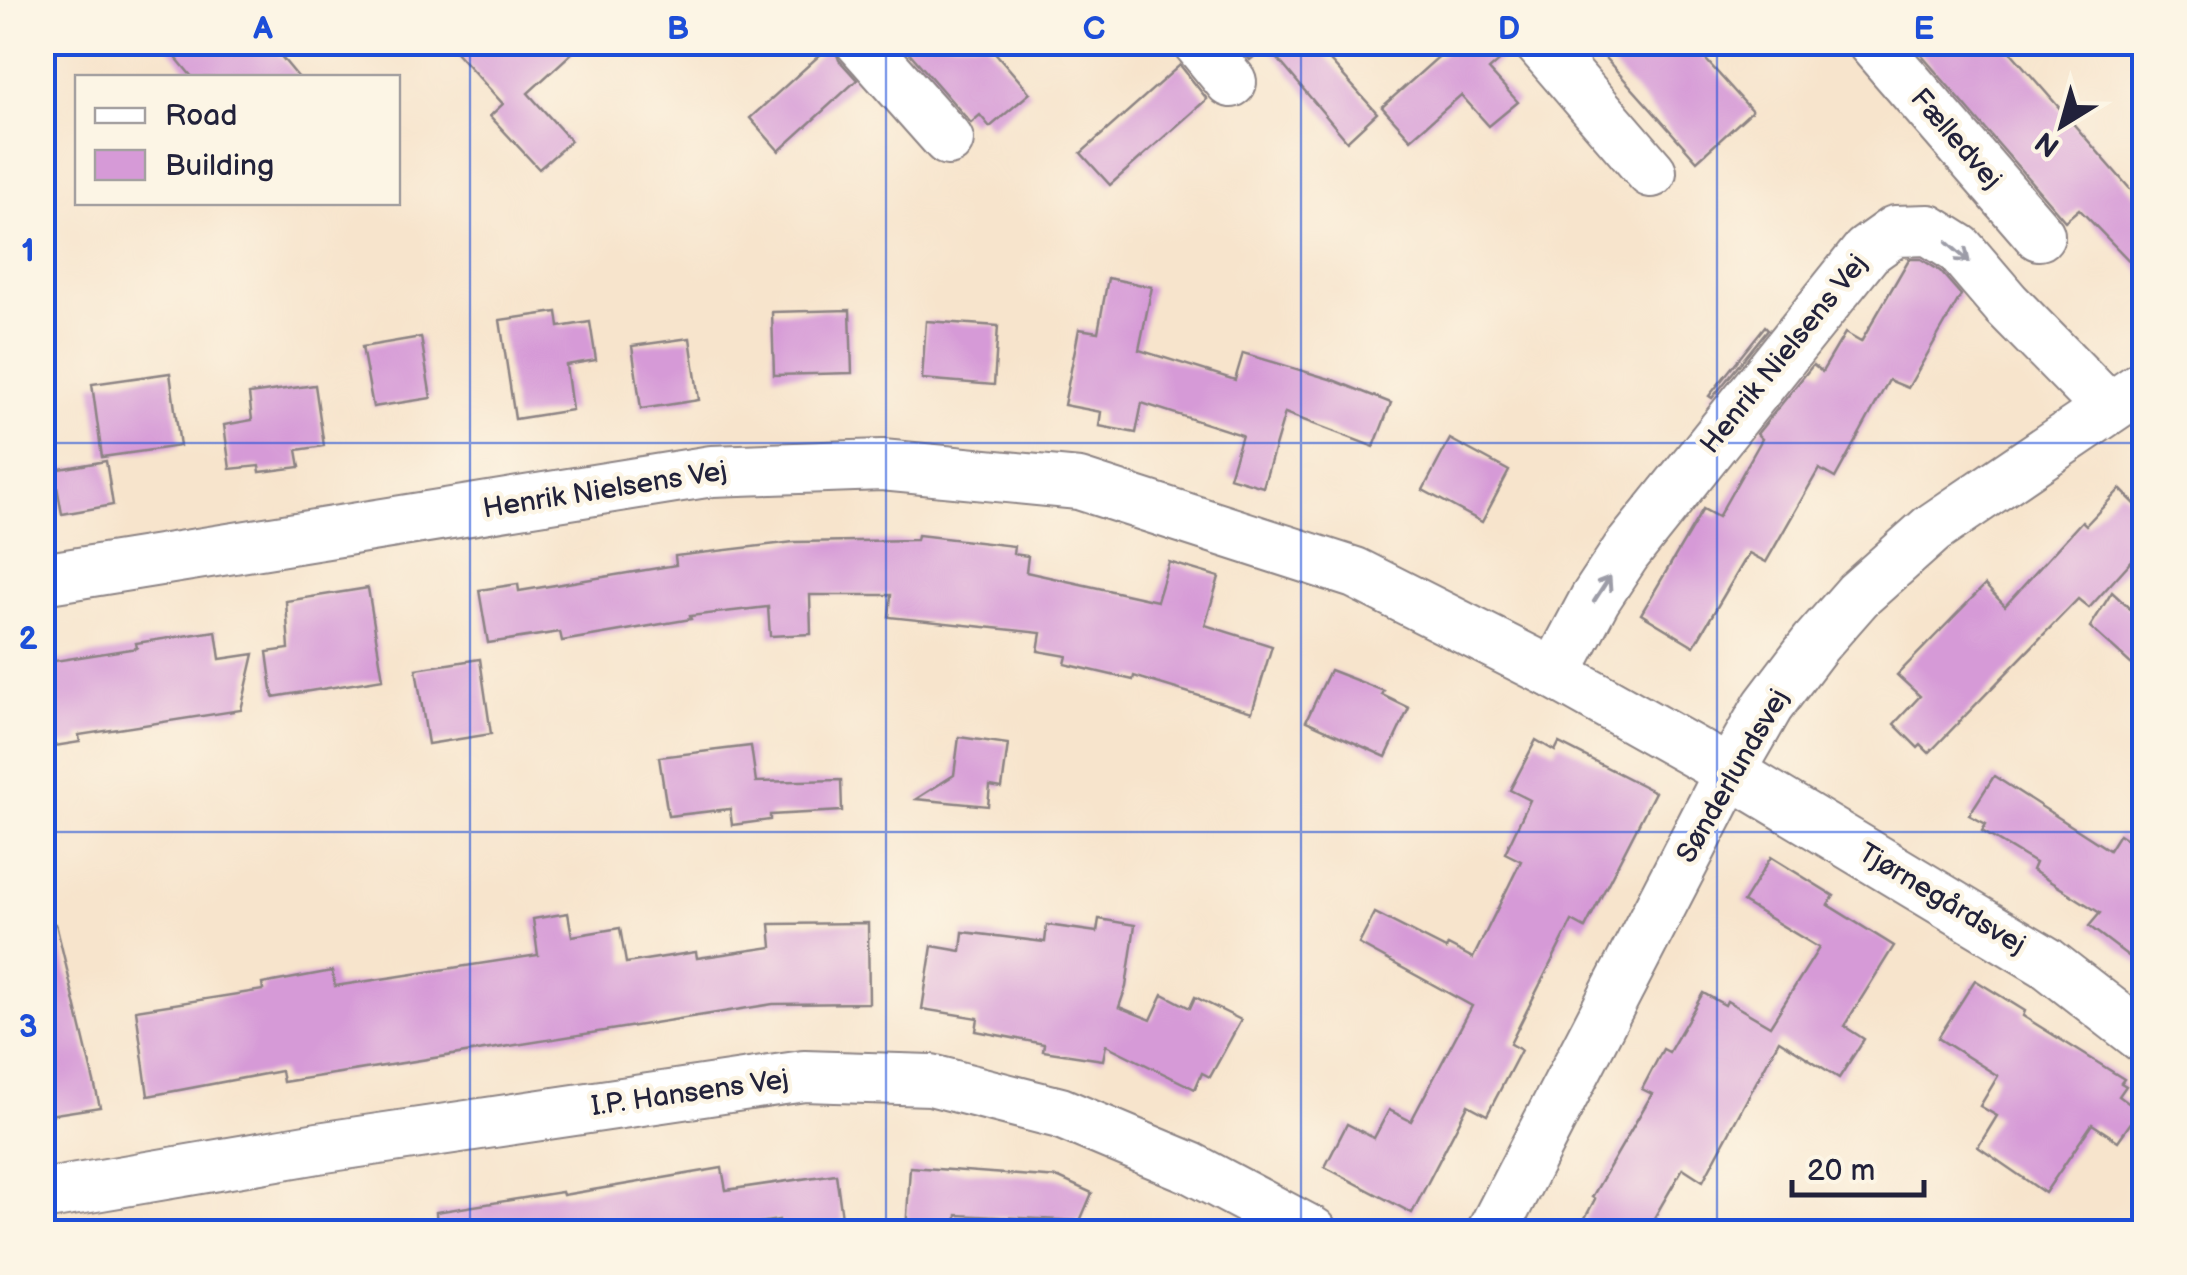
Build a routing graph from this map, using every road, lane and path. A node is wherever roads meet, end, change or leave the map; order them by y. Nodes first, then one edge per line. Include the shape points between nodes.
1 (861, 42) edge
2 (1198, 42) edge
3 (1539, 42) edge
4 (1872, 42) edge
5 (1231, 82) dead end
6 (948, 140) dead end
7 (1652, 172) dead end
8 (2039, 235) dead end
9 (2126, 397) edge
10 (42, 579) edge
11 (1555, 674) junction
12 (1730, 772) junction
13 (2144, 1038) edge
14 (42, 1195) edge
15 (1312, 1232) edge
16 (1492, 1232) edge

1 - 6 street
2 - 5 street
3 - 7 street
4 - 8 street, Fælledvej
11 -> 9 street, Henrik Nielsens Vej via 1595,599 1673,491 1867,251 1895,230 1929,230 1960,249 2006,304
9 - 12 street, Sønderlundsvej via 1932,528 1858,595 1768,706
10 - 11 street, Henrik Nielsens Vej via 712,471 882,465 1079,484 1355,573
11 - 12 street, Henrik Nielsens Vej
12 - 13 street, Tjørnegårdsvej via 2046,962
12 - 16 street, Sønderlundsvej
14 - 15 street, I.P. Hansens Vej via 822,1076 931,1080 1060,1112 1191,1168

